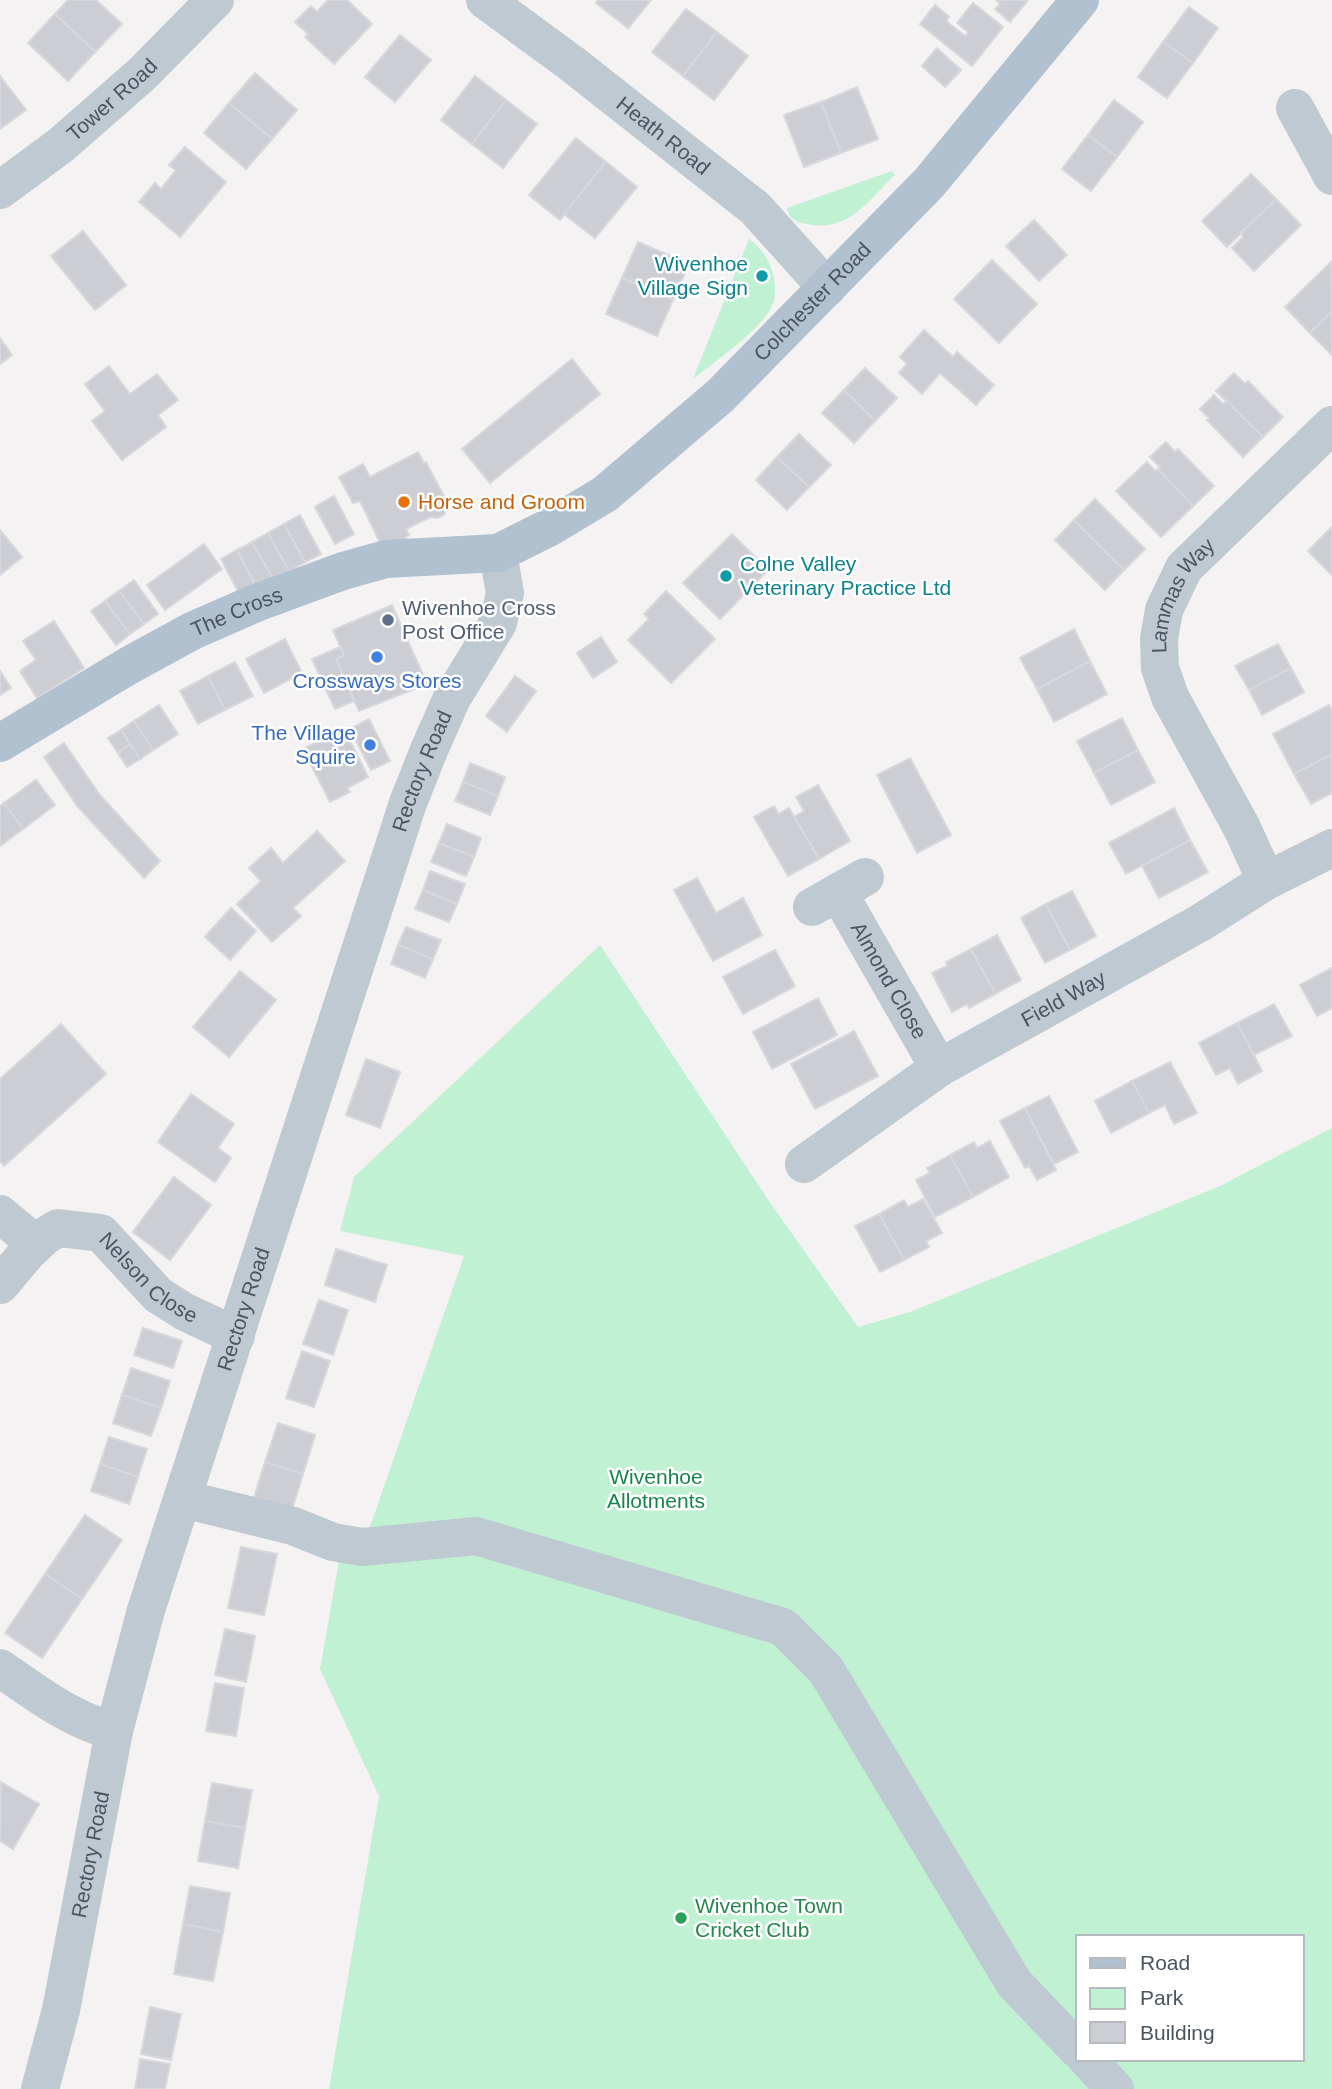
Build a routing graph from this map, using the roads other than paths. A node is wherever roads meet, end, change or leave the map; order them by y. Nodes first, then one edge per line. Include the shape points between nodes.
1 (215, 0) edge
2 (485, 0) edge
3 (1080, 0) edge
4 (1296, 108) dead end
5 (1332, 176) edge
6 (0, 190) edge
7 (827, 288) junction
8 (1332, 425) edge
9 (498, 553) junction
10 (0, 743) edge
11 (1332, 848) edge
12 (1266, 881) junction
13 (838, 892) dead end
14 (939, 1068) junction
15 (804, 1164) dead end
16 (0, 1214) edge
17 (36, 1244) junction
18 (0, 1285) edge
19 (236, 1336) junction
20 (183, 1499) junction
21 (0, 1668) edge
22 (114, 1731) junction
23 (1076, 2048) edge
24 (1089, 2061) edge
25 (40, 2089) edge
26 (1115, 2089) edge

1 - 6 street, Tower Road via 142,74 61,145
2 - 7 street, Heath Road via 755,208
3 - 7 main road, Colchester Road via 929,183
4 - 5 street
7 - 9 main road, Colchester Road via 721,394 605,494
8 - 12 street, Lammas Way via 1184,568 1164,610 1159,639 1160,668 1170,697
9 - 10 main road, The Cross via 386,559 256,603 138,660
9 - 19 street, Rectory Road via 505,593 498,623 452,698 408,803
11 - 12 street, Field Way
12 - 14 street, Field Way via 1200,923
13 - 14 street, Almond Close
14 - 15 street, Field Way
16 - 17 street
17 - 18 street, Nelson Close
17 - 19 street, Nelson Close via 58,1228 101,1233 158,1295
19 - 20 street, Rectory Road
20 - 22 street, Rectory Road via 146,1610
20 - 23 street via 362,1547 476,1536 783,1627 826,1670 1014,1983
21 - 22 street via 82,1720
22 - 25 street, Rectory Road via 61,2010
24 - 26 street

